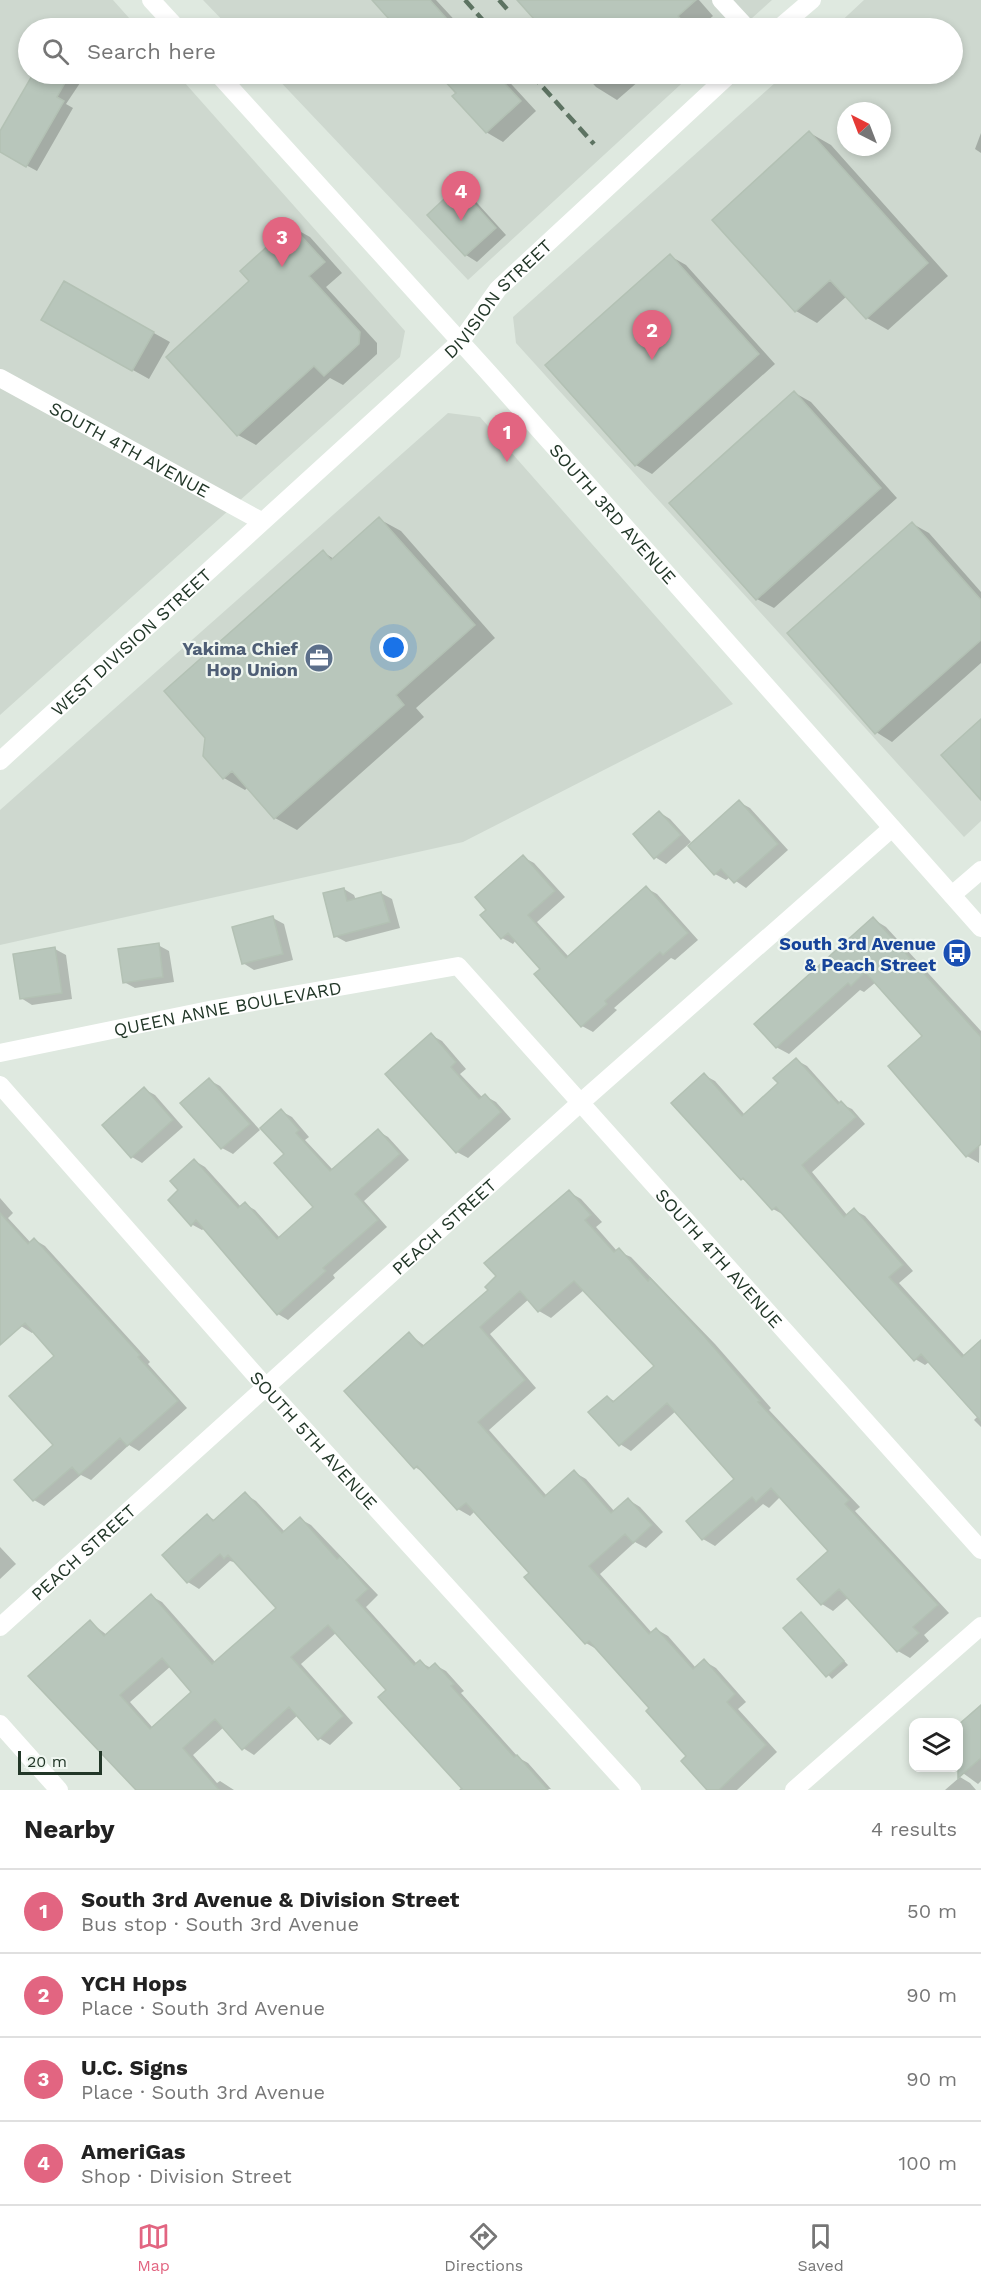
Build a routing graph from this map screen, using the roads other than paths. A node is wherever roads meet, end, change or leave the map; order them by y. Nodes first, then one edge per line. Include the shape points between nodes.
1 (152, 0) edge
2 (721, 0) edge
3 (812, 0) edge
4 (168, 18) edge
5 (738, 18) edge
6 (791, 18) edge
7 (227, 84) edge
8 (719, 84) edge
9 (460, 341) junction
10 (0, 378) edge
11 (261, 521) junction
12 (0, 761) edge
13 (892, 828) junction
14 (981, 870) edge
15 (952, 895) junction
16 (981, 928) edge
17 (458, 966) joint
18 (0, 1053) edge
19 (0, 1084) edge
20 (579, 1104) junction
21 (265, 1386) junction
22 (981, 1550) edge
23 (981, 1626) edge
24 (0, 1627) edge
25 (0, 1724) edge
26 (59, 1790) edge
27 (632, 1790) edge
28 (794, 1790) edge

1 - 4 street
2 - 5 street
3 - 6 street
7 - 9 street, SOUTH 3RD AVENUE
8 - 9 street, DIVISION STREET via 498,290
9 - 11 street, DIVISION STREET
9 - 13 street, SOUTH 3RD AVENUE
10 - 11 street, SOUTH 4TH AVENUE
11 - 12 street, WEST DIVISION STREET
13 - 15 street, SOUTH 3RD AVENUE
13 - 20 street, PEACH STREET
14 - 15 street
15 - 16 street, SOUTH 3RD AVENUE
17 - 18 street, QUEEN ANNE BOULEVARD via 214,1009
17 - 20 street, SOUTH 4TH AVENUE
19 - 21 street, SOUTH 5TH AVENUE
20 - 21 street, PEACH STREET
20 - 22 street, SOUTH 4TH AVENUE
21 - 24 street, PEACH STREET
21 - 27 street, SOUTH 5TH AVENUE
23 - 28 street
25 - 26 street

